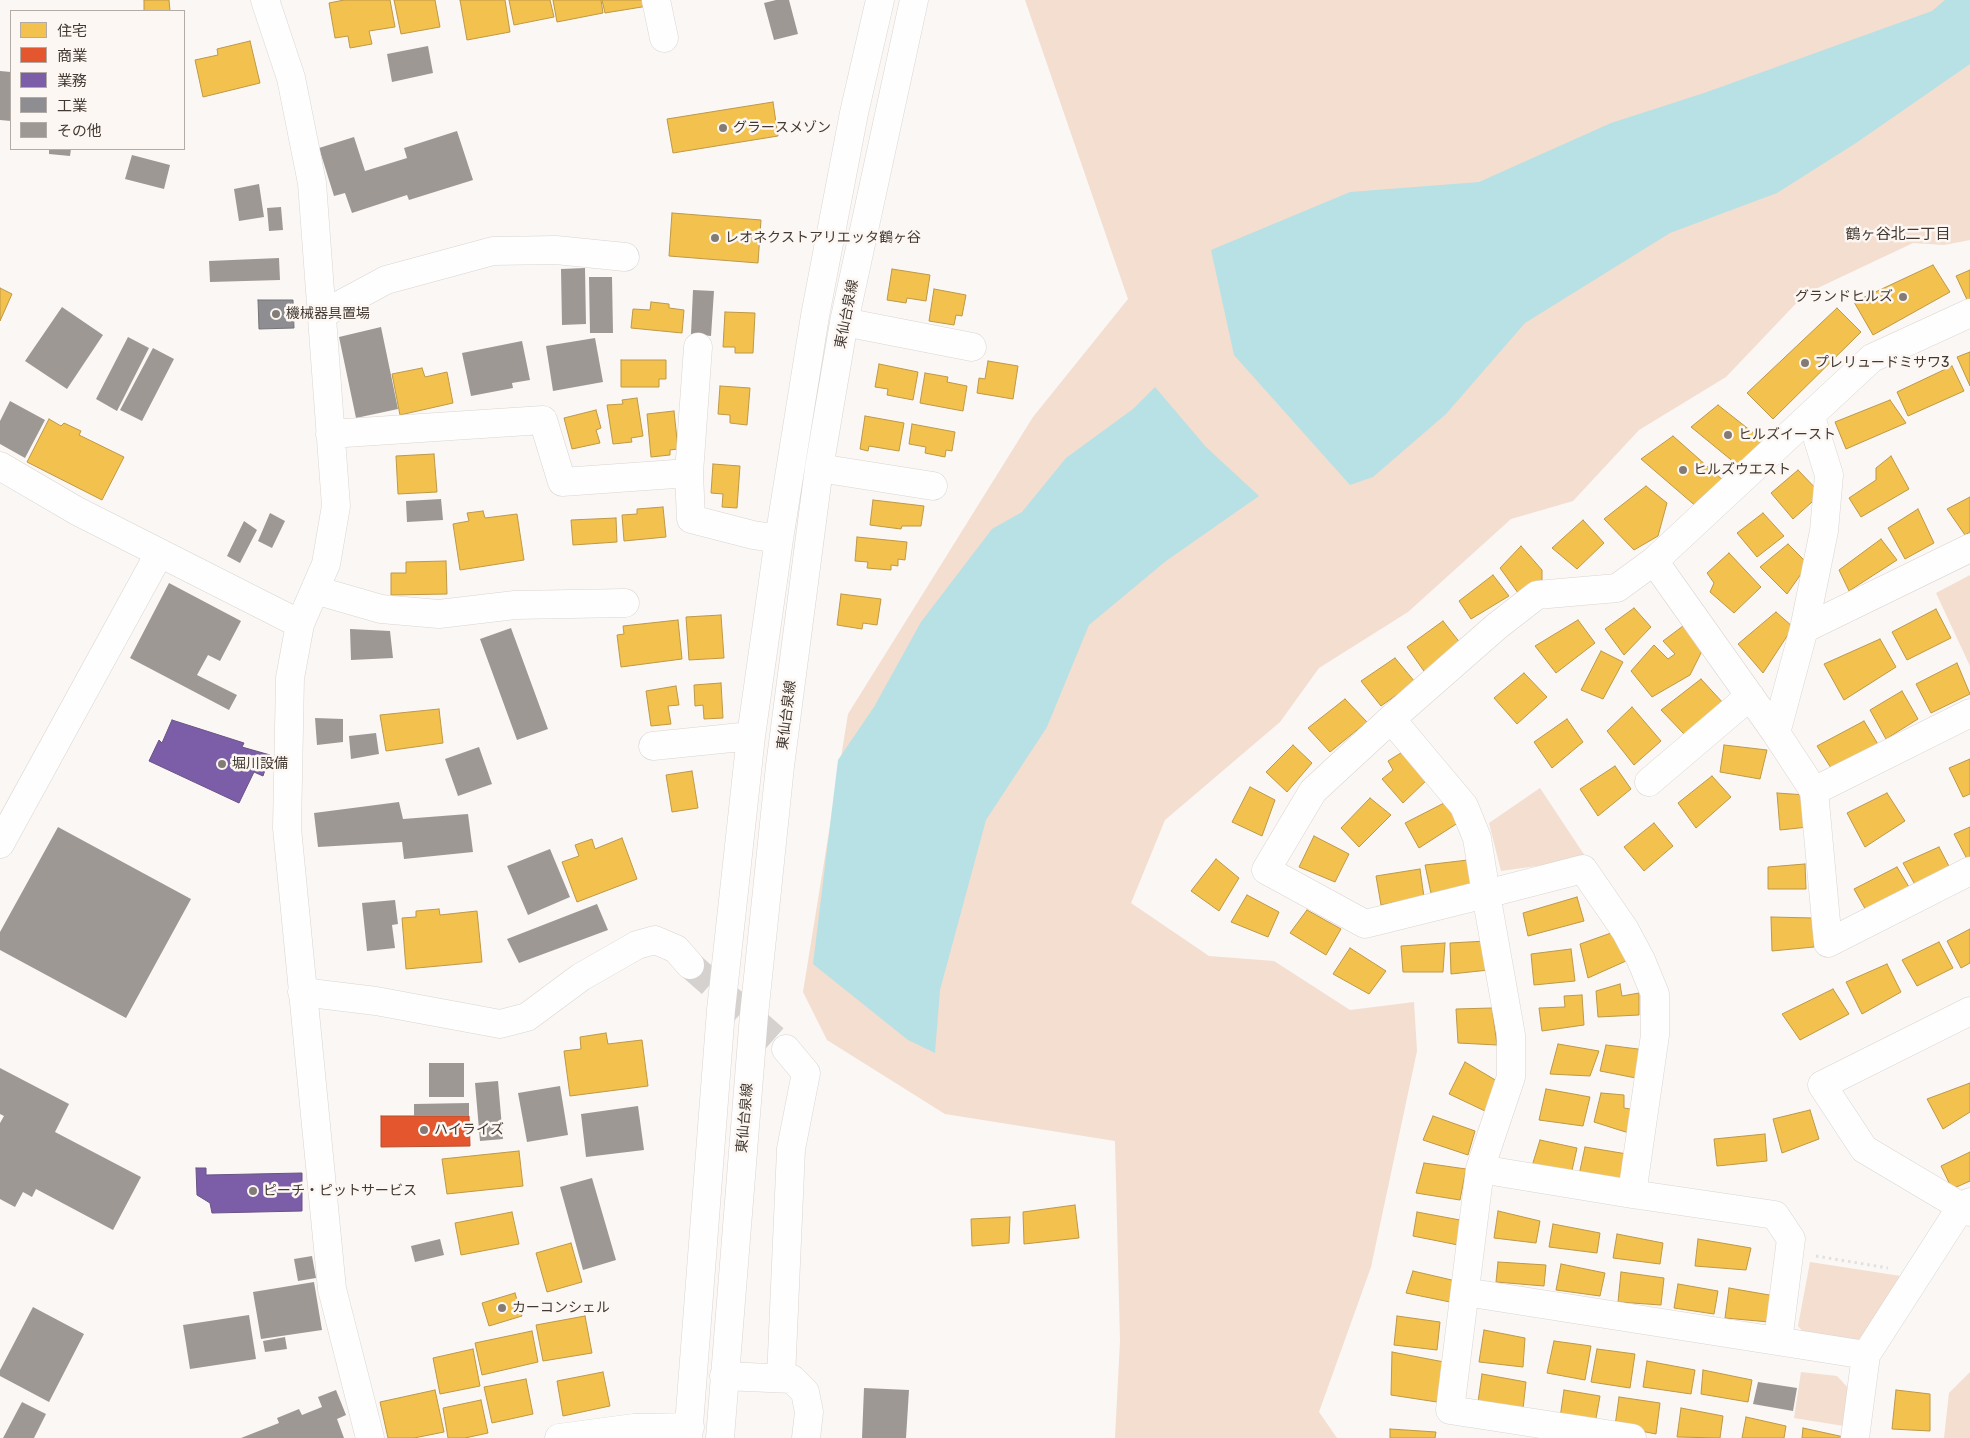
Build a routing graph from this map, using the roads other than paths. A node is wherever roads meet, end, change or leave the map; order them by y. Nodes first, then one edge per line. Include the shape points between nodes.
1 (265, 0) edge
2 (656, 0) edge
3 (880, 0) edge
4 (914, 0) edge
5 (664, 38) dead end
6 (625, 257) dead end
7 (1970, 313) edge
8 (321, 314) junction
9 (844, 322) junction
10 (698, 347) dead end
11 (972, 347) dead end
12 (1811, 417) junction
13 (330, 434) junction
14 (0, 466) edge
15 (819, 468) junction
16 (689, 473) junction
17 (933, 486) dead end
18 (779, 540) junction
19 (1970, 548) edge
20 (159, 554) junction
21 (1654, 562) junction
22 (315, 590) junction
23 (625, 603) dead end
24 (300, 624) junction
25 (1804, 629) junction
26 (1750, 696) junction
27 (1970, 713) edge
28 (1391, 719) junction
29 (1776, 733) junction
30 (751, 736) junction
31 (653, 746) dead end
32 (1649, 782) dead end
33 (1814, 791) junction
34 (0, 844) edge
35 (1970, 872) edge
36 (1486, 894) junction
37 (690, 965) tunnel mouth
38 (302, 992) junction
39 (1970, 1011) edge
40 (786, 1049) tunnel mouth
41 (1480, 1169) junction
42 (1632, 1194) junction
43 (1967, 1207) edge
44 (1465, 1292) junction
45 (1778, 1341) junction
46 (1866, 1355) junction
47 (724, 1376) junction
48 (781, 1378) junction
49 (689, 1432) edge
50 (370, 1438) edge
51 (559, 1438) edge
52 (720, 1438) edge
53 (806, 1438) edge
54 (1632, 1438) edge
55 (1855, 1438) edge

1 - 8 street via 291,78 312,183
2 - 5 street
3 - 18 street via 815,316
4 - 9 street, 東仙台泉線
6 - 8 street via 556,250 493,251 386,280
7 - 12 street via 1872,358
8 - 13 street
9 - 11 street
9 - 15 street, 東仙台泉線
10 - 16 street
12 - 21 street
12 - 25 street via 1829,475 1824,531
13 - 16 street via 542,420 562,482
13 - 22 street via 336,506 326,564
14 - 20 street
15 - 17 street
15 - 47 street, 東仙台泉線 via 771,852
16 - 18 street via 691,519
18 - 30 street
19 - 25 street
20 - 24 street
20 - 34 street
21 - 26 street
21 - 28 street via 1616,588 1537,596 1497,626
22 - 23 street via 381,609 439,614 515,605
22 - 24 street
24 - 38 street via 290,678 287,828
25 - 29 street
26 - 29 street
26 - 32 street
27 - 33 street
28 - 36 street via 1464,806 1477,838
28 - 36 street via 1313,791 1266,870 1365,924
29 - 33 street
30 - 31 street
30 - 49 street via 721,1010
33 - 35 street via 1828,943
36 - 41 street via 1510,1034 1511,1077
36 - 42 street via 1583,869 1641,960 1655,994 1655,1035
37 - 38 street via 676,949 656,940 646,942 581,977 527,1017 500,1024 376,1001
38 - 50 street via 332,1289
39 - 43 street via 1822,1085 1864,1149
40 - 48 street via 806,1073 791,1149
41 - 42 street
41 - 44 street
42 - 45 street via 1775,1215 1791,1238
43 - 46 street
44 - 45 street
44 - 54 street via 1450,1410
45 - 46 street
46 - 55 street
47 - 48 street
47 - 52 street, 東仙台泉線
48 - 53 street via 792,1379 805,1392 809,1412
49 - 51 street via 634,1428

